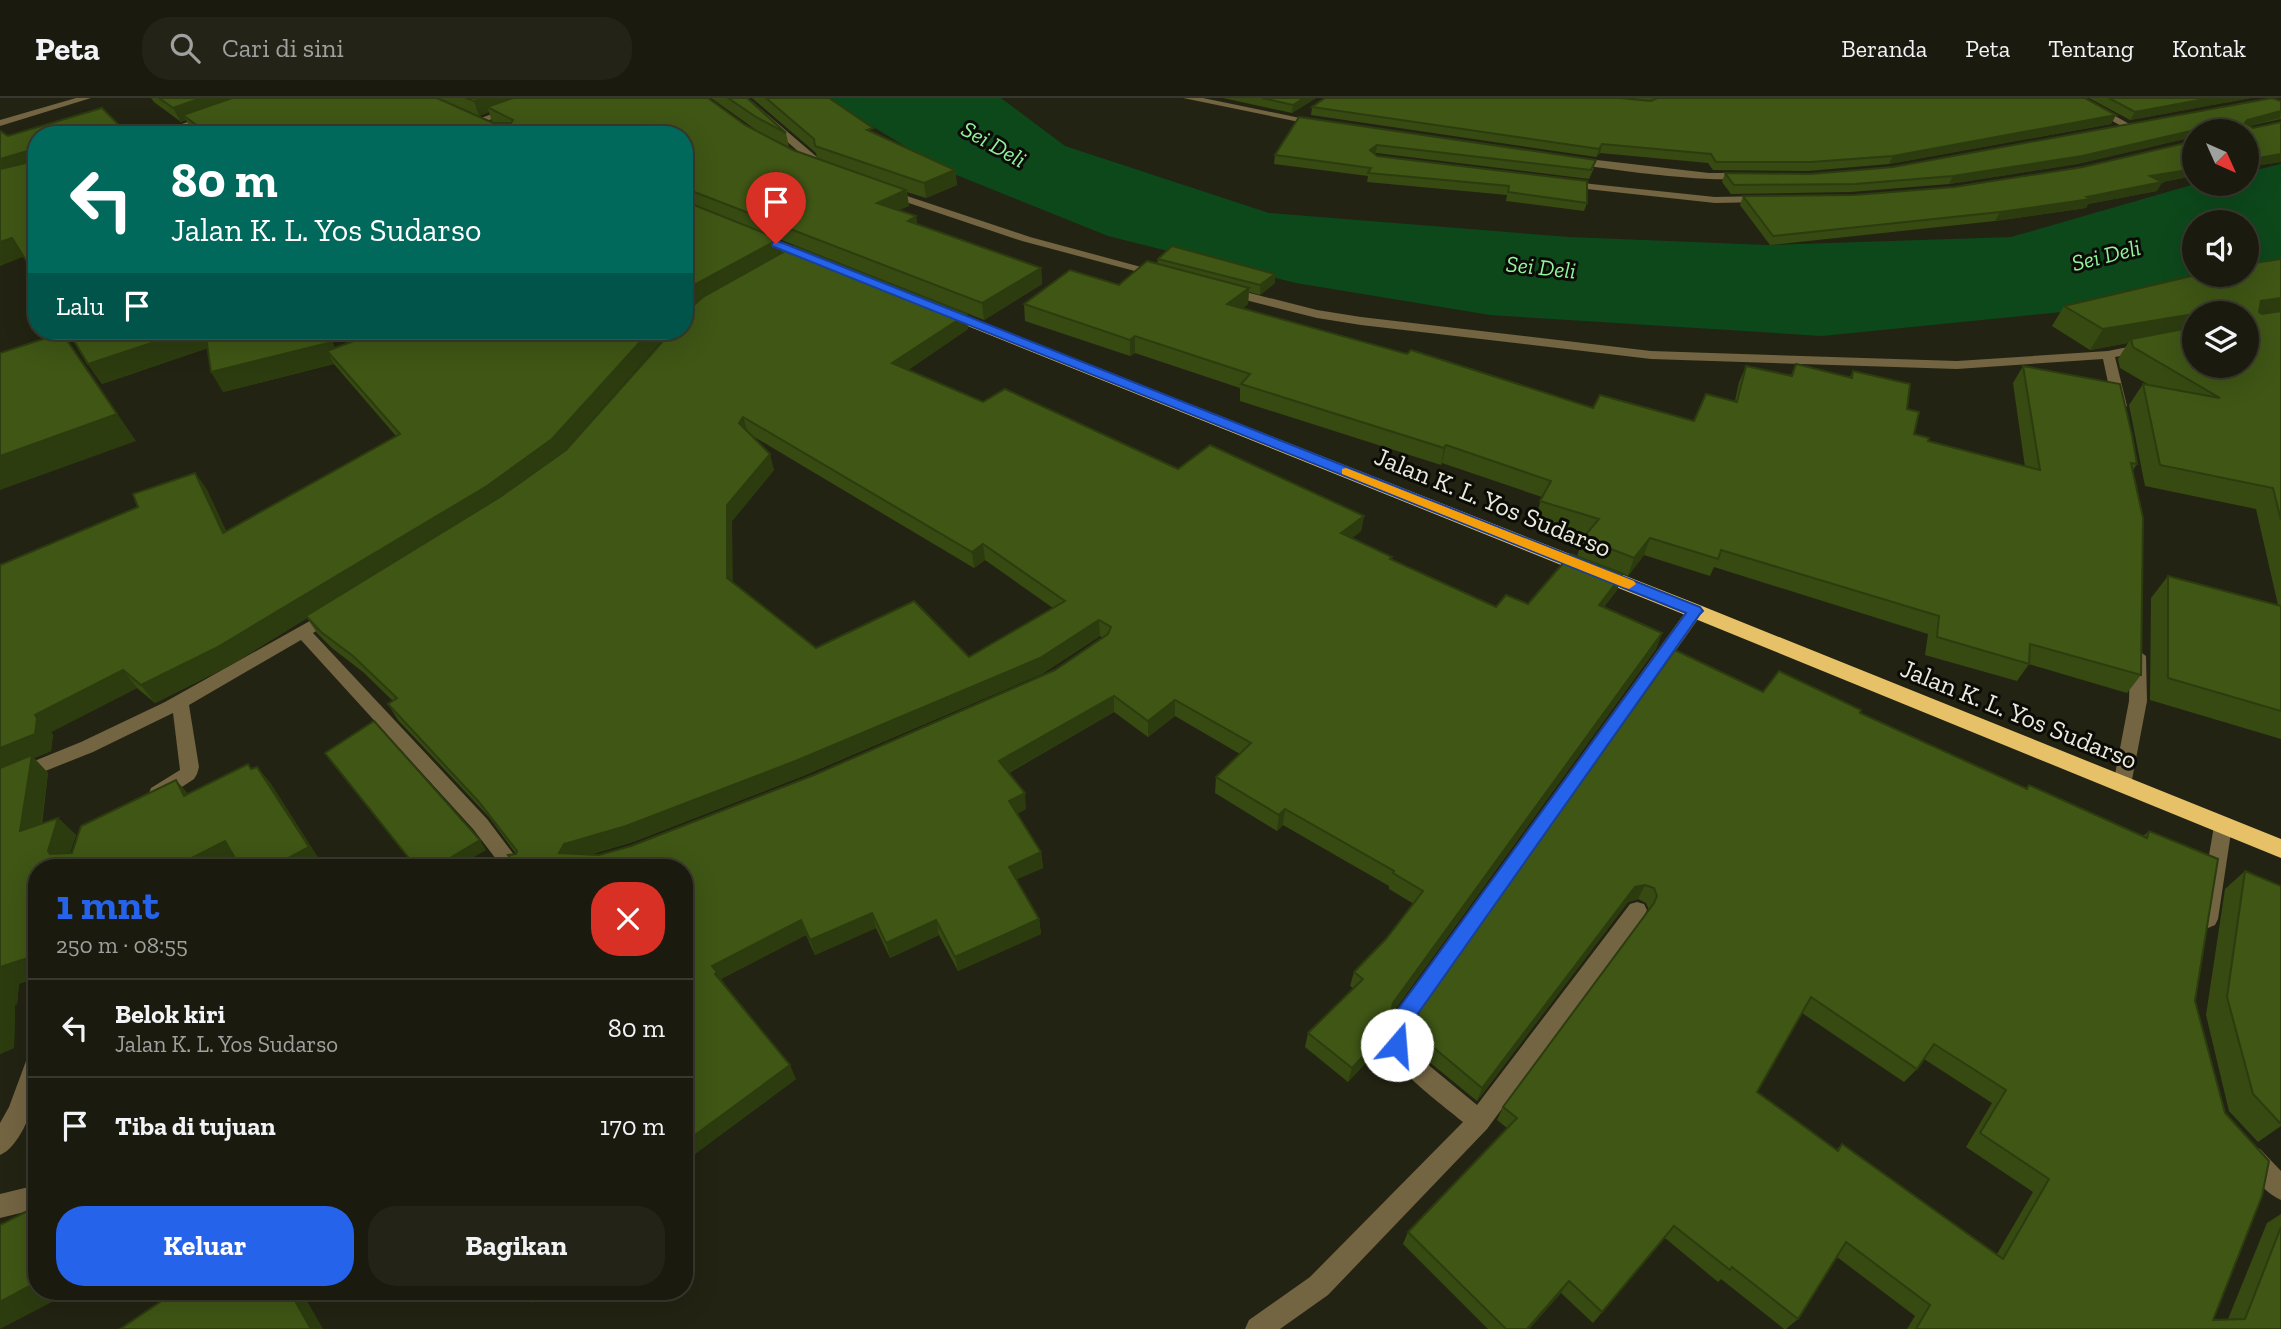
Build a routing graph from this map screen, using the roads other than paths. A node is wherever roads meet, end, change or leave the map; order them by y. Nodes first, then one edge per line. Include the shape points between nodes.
1 (86, 98) edge
2 (544, 98) edge
3 (742, 98) edge
4 (1188, 98) edge
5 (2076, 98) edge
6 (1306, 112) edge
7 (217, 114) edge
8 (472, 119) joint
9 (1295, 119) junction
10 (2141, 123) edge
11 (0, 124) edge
12 (1335, 125) edge
13 (182, 126) edge
14 (489, 126) edge
15 (2128, 126) junction
16 (2115, 128) edge
17 (789, 155) edge
18 (1557, 158) edge
19 (1759, 176) edge
20 (1552, 182) edge
21 (877, 189) edge
22 (1783, 199) edge
23 (735, 227) edge
24 (838, 269) edge
25 (1172, 277) edge
26 (1212, 288) edge
27 (929, 305) edge
28 (2158, 346) edge
29 (2108, 355) junction
30 (2125, 428) edge
31 (348, 603) edge
32 (1695, 611) junction
33 (303, 632) junction
34 (2139, 633) edge
35 (180, 702) junction
36 (0, 782) edge
37 (2122, 785) junction
38 (143, 802) edge
39 (2223, 826) junction
40 (2281, 849) edge
41 (507, 859) edge
42 (1637, 910) edge
43 (2205, 940) edge
44 (28, 1086) edge
45 (1479, 1121) junction
46 (2234, 1138) edge
47 (0, 1144) edge
48 (2275, 1182) edge
49 (28, 1201) edge
50 (2259, 1202) edge
51 (0, 1206) edge
52 (1258, 1329) edge

1 - 11 street
2 - 8 street
3 - 17 street via 834,173
4 - 9 street
5 - 15 street
6 - 9 street
7 - 13 street
8 - 14 highway
9 - 12 street
10 - 15 street
15 - 16 street
18 - 19 street via 1710,176
20 - 22 street via 1715,200
21 - 25 street via 1026,239
23 - 24 highway via 794,257
26 - 29 street via 1361,321 1651,355 1957,365
27 - 32 highway, Jalan K. L. Yos Sudarso
28 - 29 street
29 - 30 street
31 - 33 street
32 - 37 highway, Jalan K. L. Yos Sudarso
32 - 45 street via 1402,1019 1397,1045 1412,1065
33 - 35 street
33 - 41 street
34 - 37 street via 2138,701
35 - 36 street via 97,743
35 - 38 street via 188,774
37 - 39 highway, Jalan K. L. Yos Sudarso
39 - 40 highway, Jalan K. L. Yos Sudarso
39 - 43 street
42 - 45 street
44 - 47 street
45 - 52 street via 1319,1286
46 - 48 street
48 - 50 street
49 - 51 street

